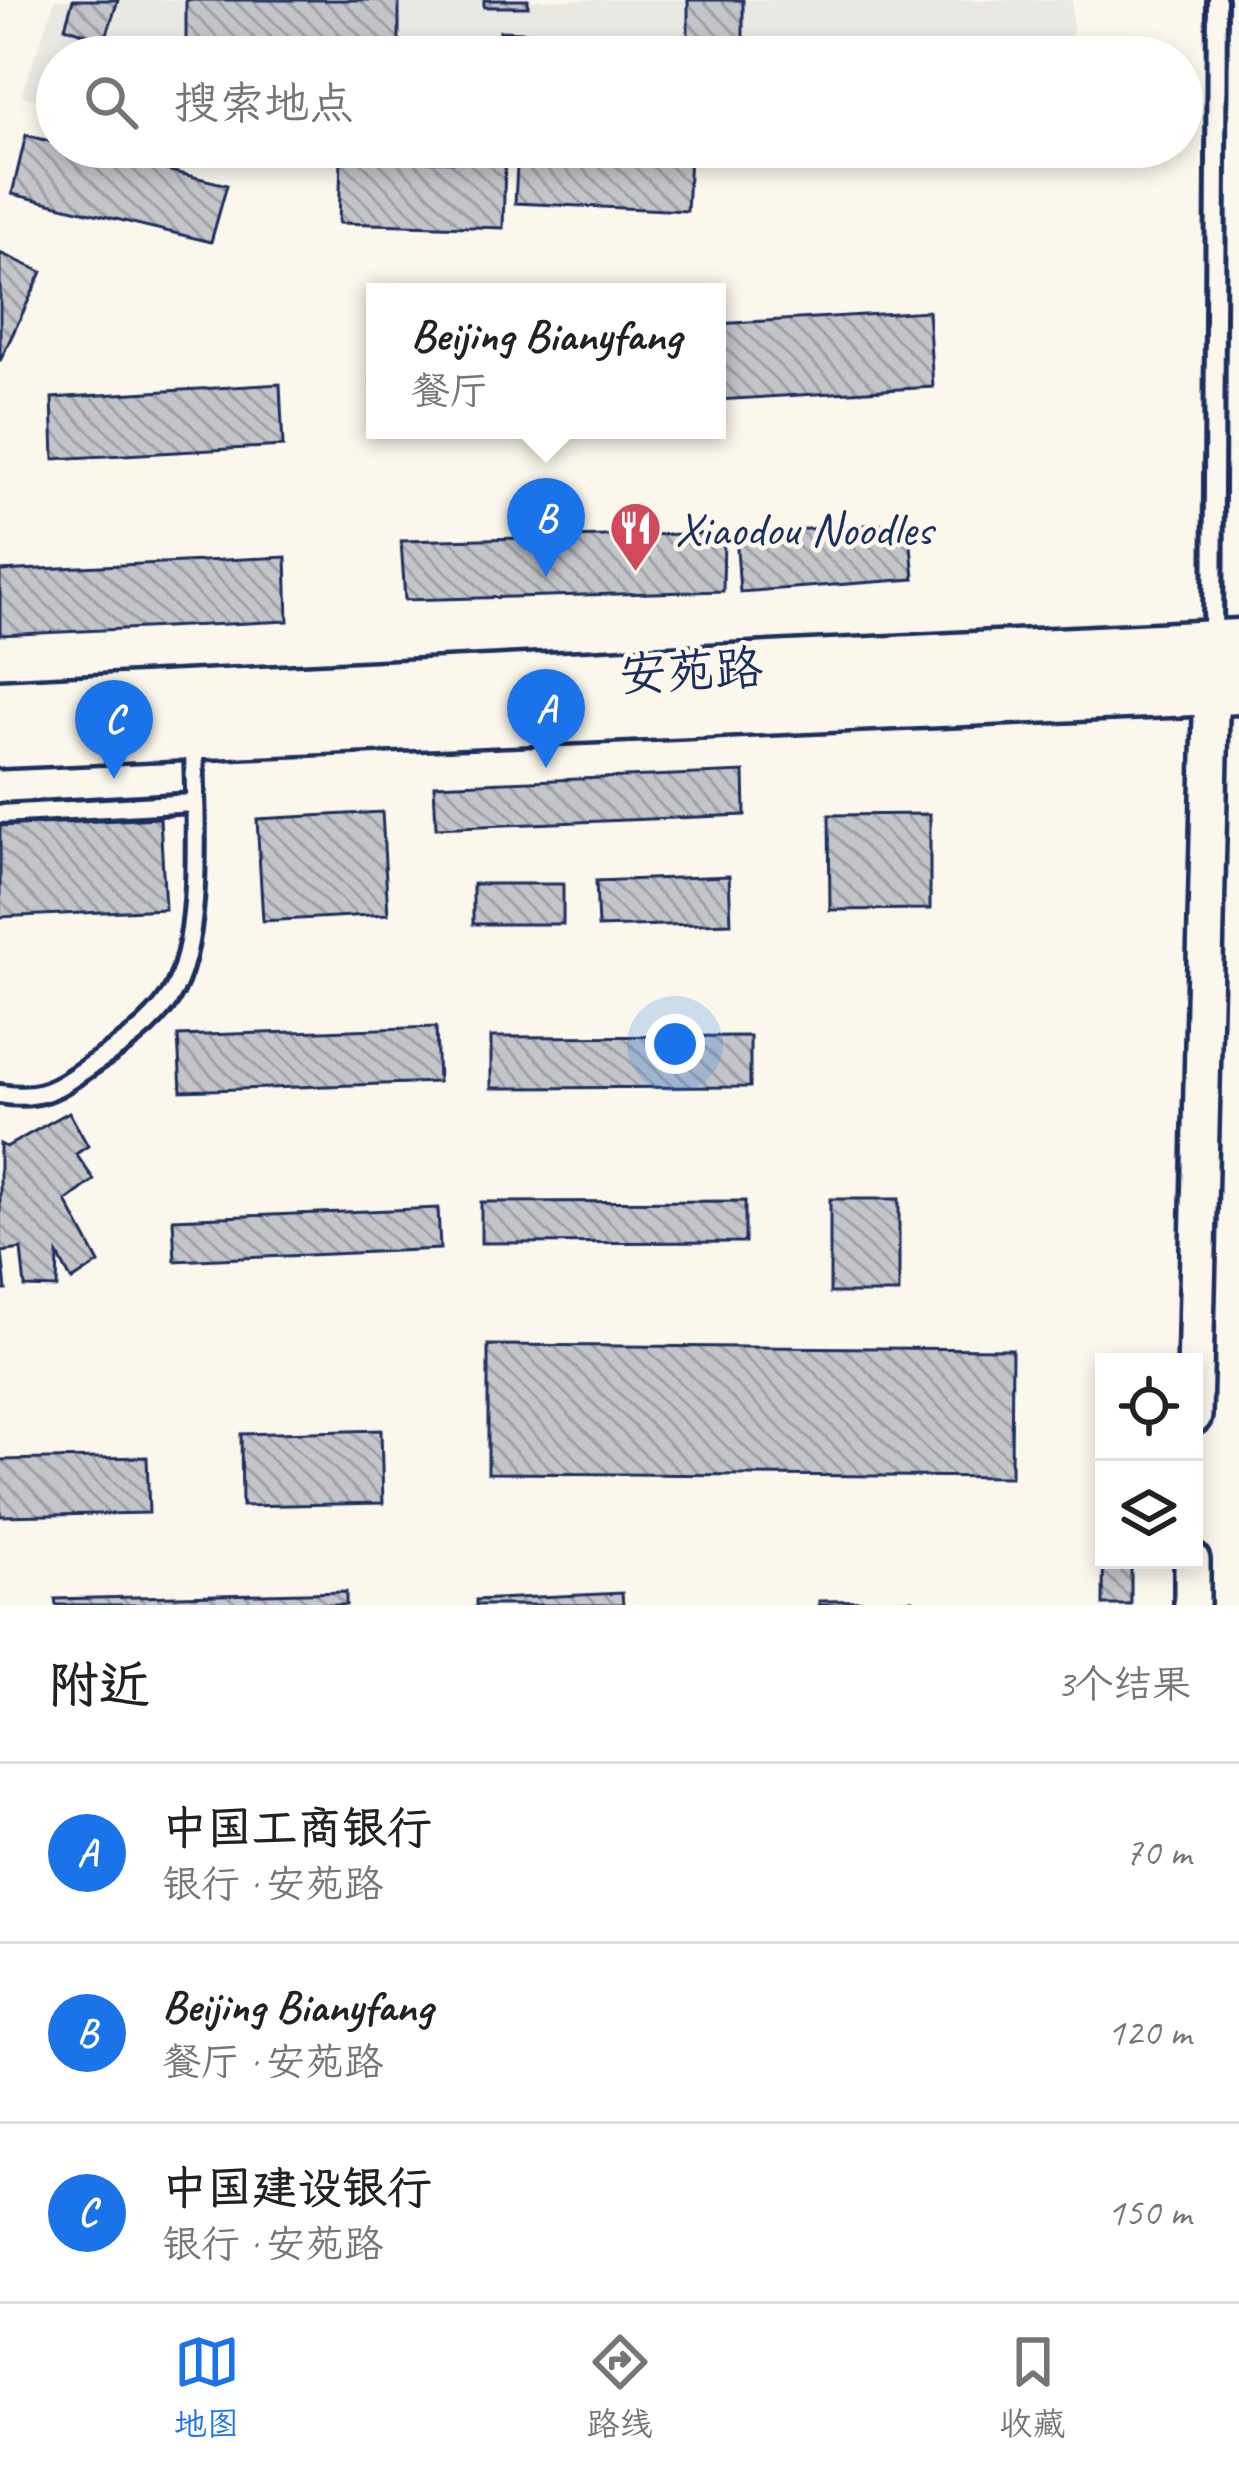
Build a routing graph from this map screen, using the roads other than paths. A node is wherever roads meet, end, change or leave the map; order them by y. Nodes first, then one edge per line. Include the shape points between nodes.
1 (1217, 0) edge
2 (1225, 667) edge
3 (0, 704) edge
4 (194, 735) junction
5 (0, 743) edge
6 (194, 803) junction
7 (0, 814) edge
8 (0, 1094) edge
9 (1197, 1353) edge
10 (1192, 1569) edge
11 (1192, 1605) edge

1 - 2 lane
2 - 3 main road, 安苑路
2 - 4 main road, 安苑路
2 - 9 street
4 - 5 main road, 安苑路
4 - 6 lane
6 - 7 lane
6 - 8 lane via 192,939 171,995 138,1034 87,1069 32,1099
10 - 11 street

